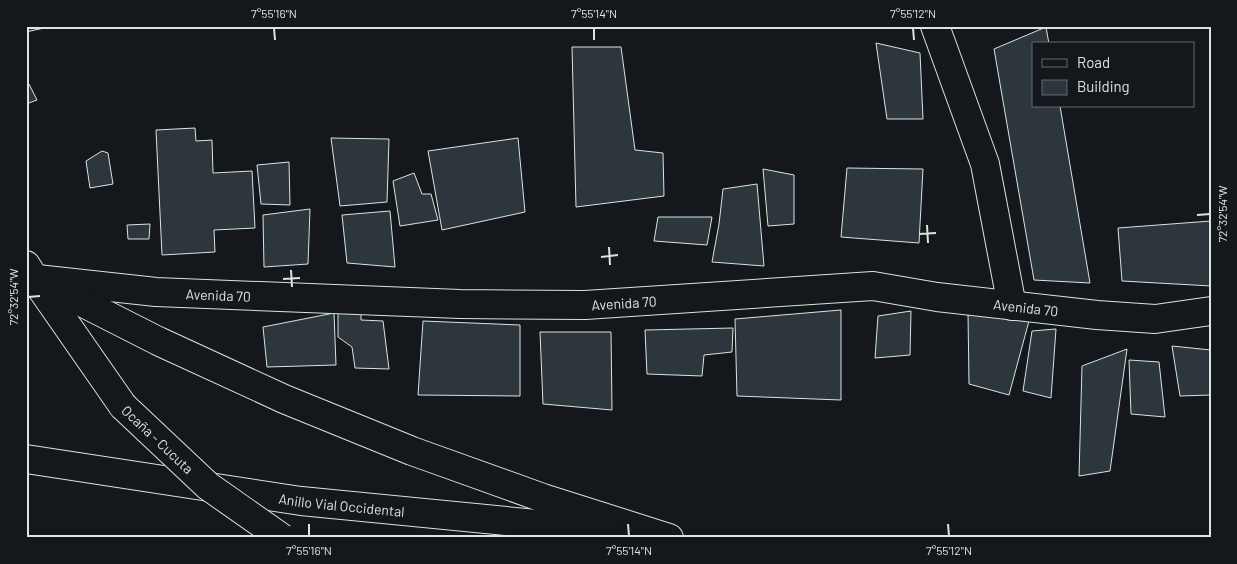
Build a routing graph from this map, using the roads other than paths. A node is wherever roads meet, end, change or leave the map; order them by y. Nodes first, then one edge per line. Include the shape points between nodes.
1 (936, 26) edge
2 (30, 272) edge
3 (1012, 306) junction
4 (1211, 311) edge
5 (26, 459) edge
6 (282, 538) edge
7 (659, 538) edge
8 (669, 538) edge

1 - 3 main road via 985,164
2 - 3 main road, Avenida 70 via 156,292 479,304 584,305 873,286
2 - 6 main road, Ocaña - Cucuta, bridge via 122,406 208,486
2 - 8 main road via 158,341 302,406 412,451 534,495
3 - 4 main road, Avenida 70 via 1155,319
5 - 7 main road, Anillo Vial Occidental via 301,501

